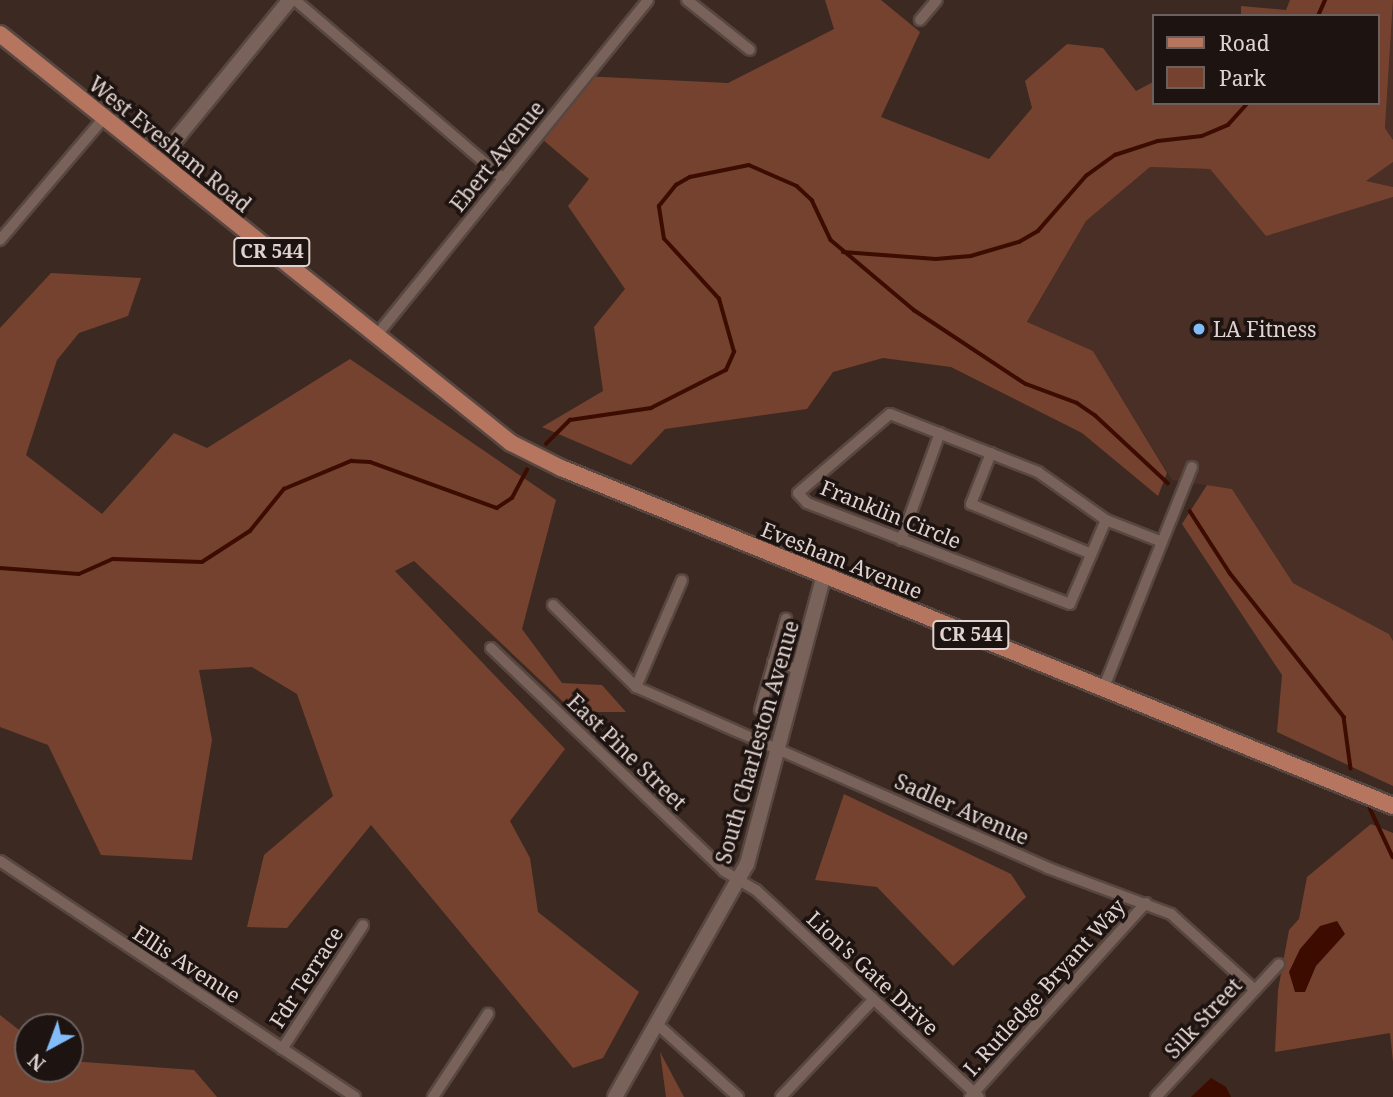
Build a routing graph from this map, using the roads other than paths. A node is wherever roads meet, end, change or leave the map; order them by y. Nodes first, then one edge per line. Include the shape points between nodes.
1 (293, 0) edge
2 (648, 0) edge
3 (687, 0) edge
4 (937, 0) edge
5 (920, 20) dead end
6 (0, 34) edge
7 (750, 50) dead end
8 (104, 118) junction
9 (158, 161) junction
10 (504, 179) junction
11 (0, 240) edge
12 (376, 336) junction
13 (940, 433) junction
14 (991, 453) junction
15 (549, 462) joint
16 (1192, 467) dead end
17 (1106, 520) junction
18 (901, 540) junction
19 (1162, 542) junction
20 (1091, 554) junction
21 (824, 575) junction
22 (682, 580) dead end
23 (553, 605) dead end
24 (786, 619) dead end
25 (491, 648) dead end
26 (774, 663) junction
27 (799, 669) junction
28 (635, 687) junction
29 (1104, 687) junction
30 (760, 710) dead end
31 (777, 748) junction
32 (1393, 806) edge
33 (0, 861) edge
34 (740, 880) junction
35 (1146, 903) junction
36 (363, 925) dead end
37 (1279, 964) dead end
38 (1255, 990) junction
39 (873, 1000) junction
40 (488, 1014) dead end
41 (657, 1024) junction
42 (282, 1049) junction
43 (974, 1096) edge
44 (355, 1097) edge
45 (433, 1097) edge
46 (615, 1097) edge
47 (738, 1097) edge
48 (781, 1097) edge
49 (1156, 1097) edge

1 - 9 street
1 - 10 street
2 - 10 street, Ebert Avenue
3 - 7 street
4 - 5 street
6 - 8 main road, West Evesham Road / CR 544
8 - 9 main road, West Evesham Road / CR 544
8 - 11 street
9 - 12 main road, West Evesham Road / CR 544
10 - 12 street, Ebert Avenue
12 - 15 main road, West Evesham Road / CR 544 via 510,443
13 - 14 street, Franklin Circle
13 - 18 street
13 - 18 street, Franklin Circle via 890,414 798,494 807,503
14 - 17 street, Franklin Circle via 1038,472
14 - 20 street via 971,504
15 - 21 main road, Evesham Avenue / CR 544
16 - 19 street
17 - 19 street, Franklin Circle
17 - 20 street, Franklin Circle
18 - 20 street, Franklin Circle via 1070,604
19 - 29 street
21 - 27 street, South Charleston Avenue
21 - 29 main road, Evesham Avenue / CR 544
22 - 28 street
23 - 28 street
24 - 26 street
25 - 34 street, East Pine Street via 723,871
26 - 27 street
26 - 30 street
27 - 31 street, South Charleston Avenue
28 - 31 street, Sadler Avenue
29 - 32 main road, Evesham Avenue / CR 544
31 - 34 street, South Charleston Avenue
31 - 35 street, Sadler Avenue via 1048,868
33 - 42 street, Ellis Avenue
34 - 39 street, Lion's Gate Drive
34 - 41 street, South Charleston Avenue
35 - 38 street, Sadler Avenue via 1171,914
35 - 43 street, I. Rutledge Bryant Way
36 - 42 street, Fdr Terrace
37 - 38 street, Silk Street
38 - 49 street, Silk Street
39 - 43 street, Lion's Gate Drive
39 - 48 street
40 - 45 street
41 - 46 street, South Charleston Avenue
41 - 47 street
42 - 44 street, Ellis Avenue

